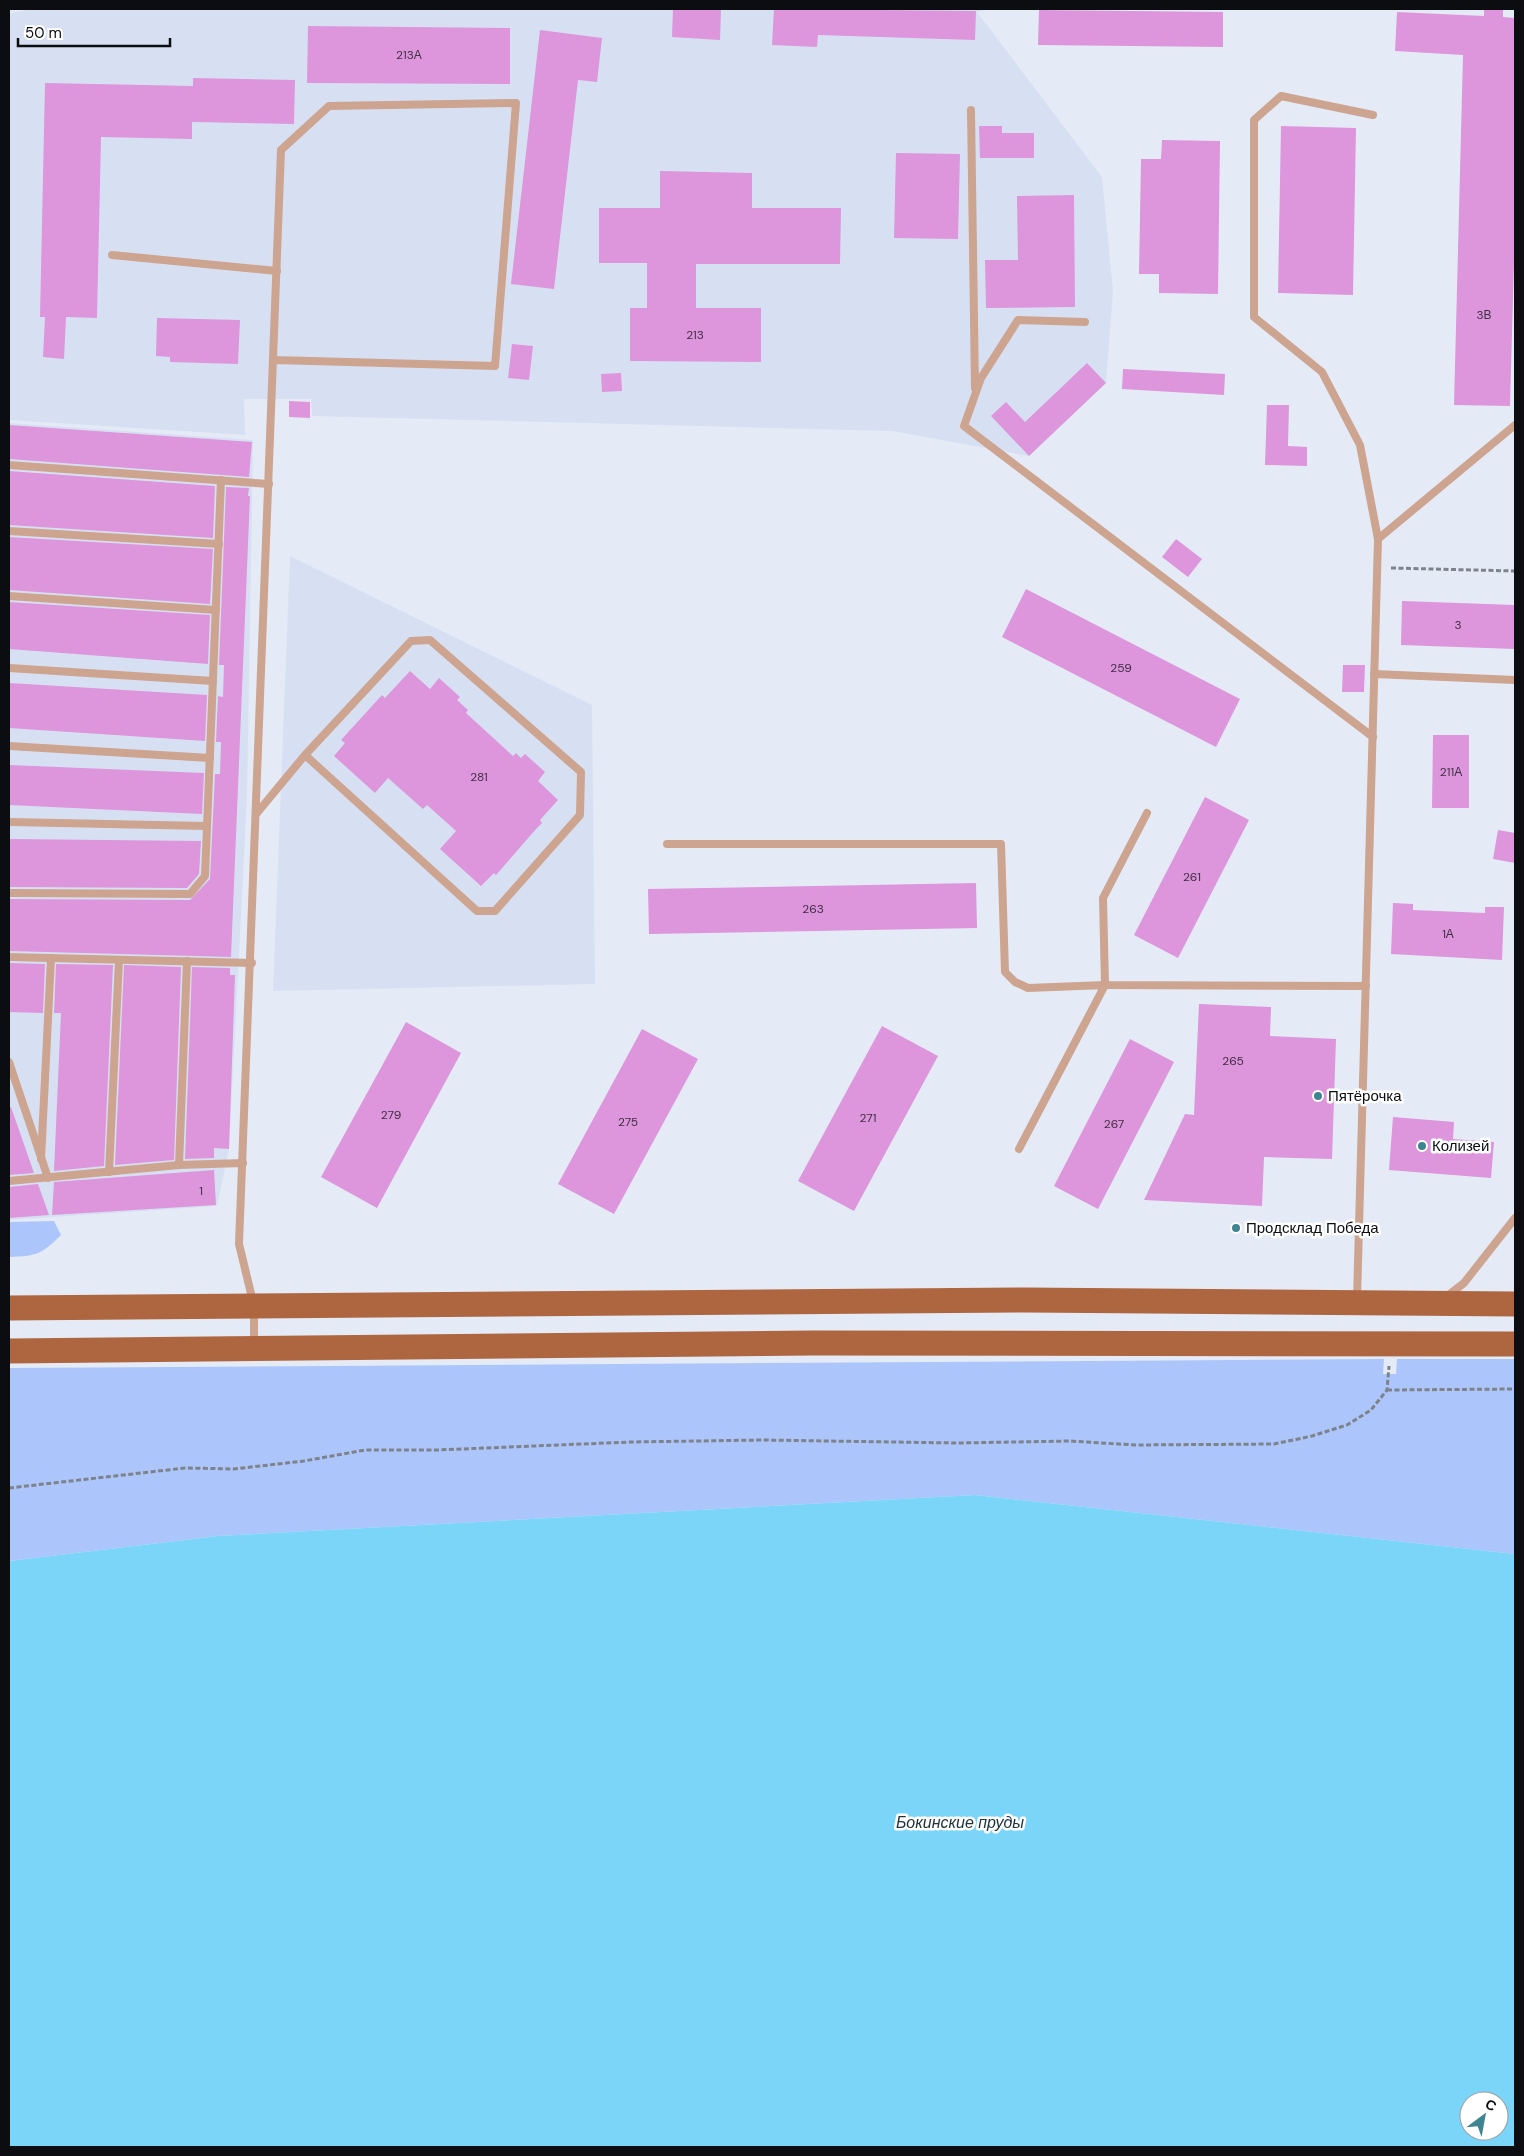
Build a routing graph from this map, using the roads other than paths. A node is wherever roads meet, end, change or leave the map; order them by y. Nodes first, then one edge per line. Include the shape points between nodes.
1 (971, 110) dead end
2 (1373, 115) dead end
3 (112, 256) dead end
4 (277, 271) junction
5 (1085, 322) dead end
6 (274, 360) junction
7 (976, 394) junction
8 (1515, 425) edge
9 (9, 465) edge
10 (222, 480) junction
11 (269, 484) junction
12 (9, 530) edge
13 (1378, 539) junction
14 (218, 544) junction
15 (9, 596) edge
16 (216, 610) junction
17 (9, 668) edge
18 (1374, 674) junction
19 (1515, 680) edge
20 (213, 681) junction
21 (1372, 738) junction
22 (9, 746) edge
23 (305, 755) junction
24 (210, 758) junction
25 (257, 813) junction
26 (1147, 813) dead end
27 (9, 822) edge
28 (207, 826) junction
29 (667, 844) dead end
30 (9, 893) edge
31 (9, 957) edge
32 (51, 958) junction
33 (119, 960) junction
34 (187, 961) junction
35 (252, 963) junction
36 (1105, 985) junction
37 (1366, 986) junction
38 (9, 1062) edge
39 (1019, 1149) dead end
40 (41, 1159) junction
41 (243, 1163) junction
42 (179, 1165) junction
43 (109, 1172) junction
44 (48, 1178) junction
45 (9, 1182) edge
46 (1515, 1218) edge
47 (1357, 1302) junction
48 (1434, 1304) junction
49 (1515, 1304) edge
50 (254, 1306) junction
51 (9, 1308) edge
52 (1515, 1344) edge
53 (254, 1349) junction
54 (9, 1351) edge

1 - 7 lane
2 - 13 lane via 1281,96 1254,120 1254,317 1322,372 1360,445
3 - 4 lane
4 - 6 lane
4 - 6 lane via 281,150 329,106 516,103 494,366
5 - 7 lane via 1018,320 981,378
6 - 11 lane
7 - 21 lane via 964,426
8 - 13 lane
9 - 10 lane
10 - 11 lane
10 - 14 lane
11 - 25 lane
12 - 14 lane
13 - 18 lane
14 - 16 lane
15 - 16 lane
16 - 20 lane
17 - 20 lane
18 - 19 lane
18 - 21 lane
20 - 24 lane
21 - 37 lane
22 - 24 lane
23 - 23 lane via 477,911 495,911 580,815 581,772 430,640 411,641
23 - 25 lane
24 - 28 lane
25 - 35 lane
26 - 36 lane via 1103,898
27 - 28 lane
28 - 30 lane via 205,876 190,894
29 - 36 lane via 1001,844 1005,972 1028,988
31 - 32 lane
32 - 33 lane
32 - 40 lane
33 - 34 lane
33 - 43 lane
34 - 35 lane
34 - 42 lane
35 - 41 lane
36 - 37 lane
36 - 39 lane
37 - 47 lane
38 - 40 lane
40 - 44 lane
41 - 42 lane
41 - 50 lane via 240,1244
42 - 43 lane
43 - 44 lane
44 - 45 lane
46 - 48 lane via 1464,1284
47 - 48 main road
47 - 50 main road via 1026,1300
48 - 49 main road
50 - 51 main road
50 - 53 lane
52 - 53 main road via 803,1343
53 - 54 main road

